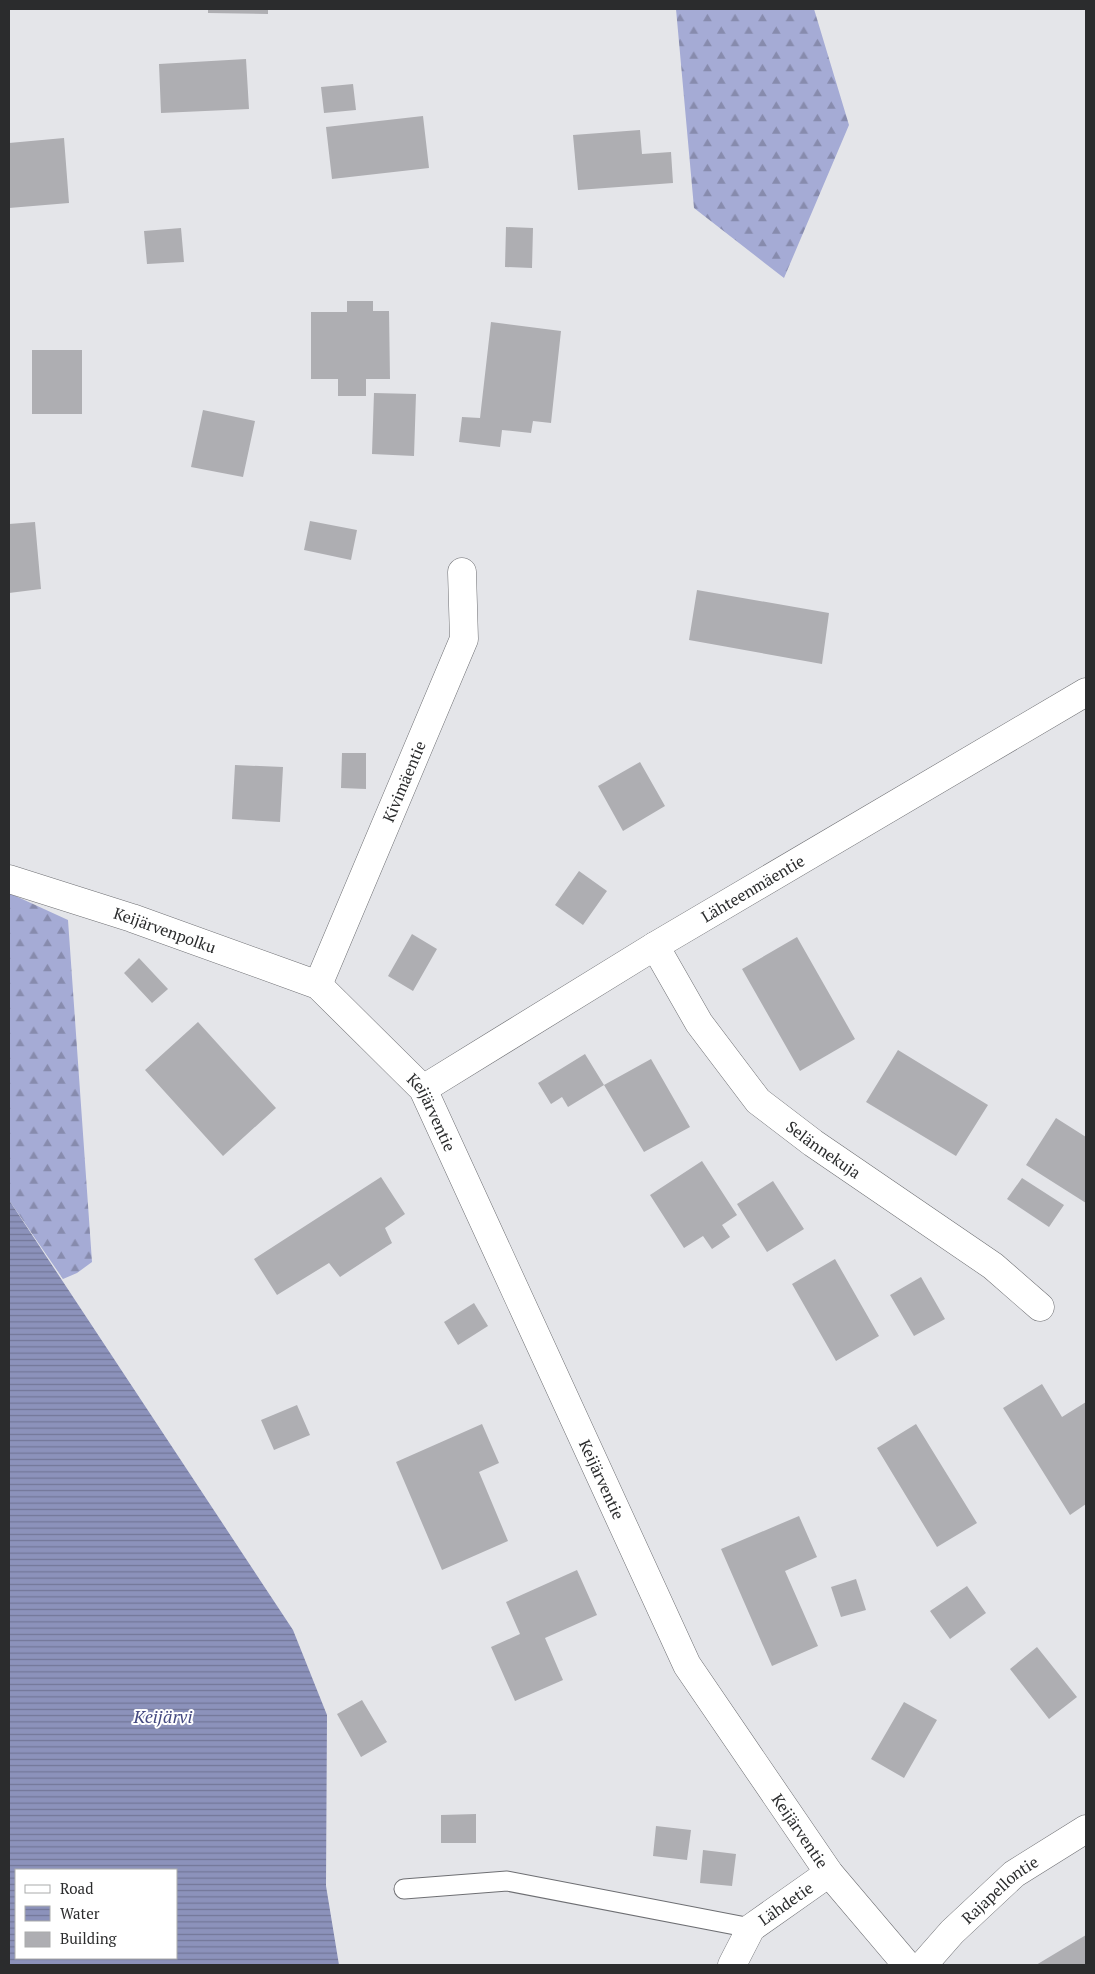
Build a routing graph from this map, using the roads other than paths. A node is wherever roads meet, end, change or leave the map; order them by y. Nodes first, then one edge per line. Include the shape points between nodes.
1 (462, 572) dead end
2 (1086, 692) edge
3 (9, 879) edge
4 (656, 946) junction
5 (318, 985) junction
6 (423, 1089) junction
7 (1040, 1307) dead end
8 (1086, 1829) edge
9 (829, 1873) junction
10 (404, 1889) dead end
11 (751, 1928) junction
12 (732, 1965) edge
13 (907, 1965) edge
14 (923, 1965) edge

1 - 5 street, Kivimäentie via 464,639
2 - 4 street, Lähteenmäentie
3 - 5 street, Keijärvenpolku via 132,918
4 - 6 street, Lähteenmäentie
4 - 7 street, Selännekuja via 699,1023 758,1101 813,1143 994,1266
5 - 6 street, Keijärventie
6 - 9 street, Keijärventie via 687,1665
8 - 14 street, Rajapellontie via 1014,1874 952,1932
9 - 11 street, Lähdetie
9 - 13 street, Keijärventie
10 - 11 lane via 507,1882
11 - 12 street, Lähdetie

